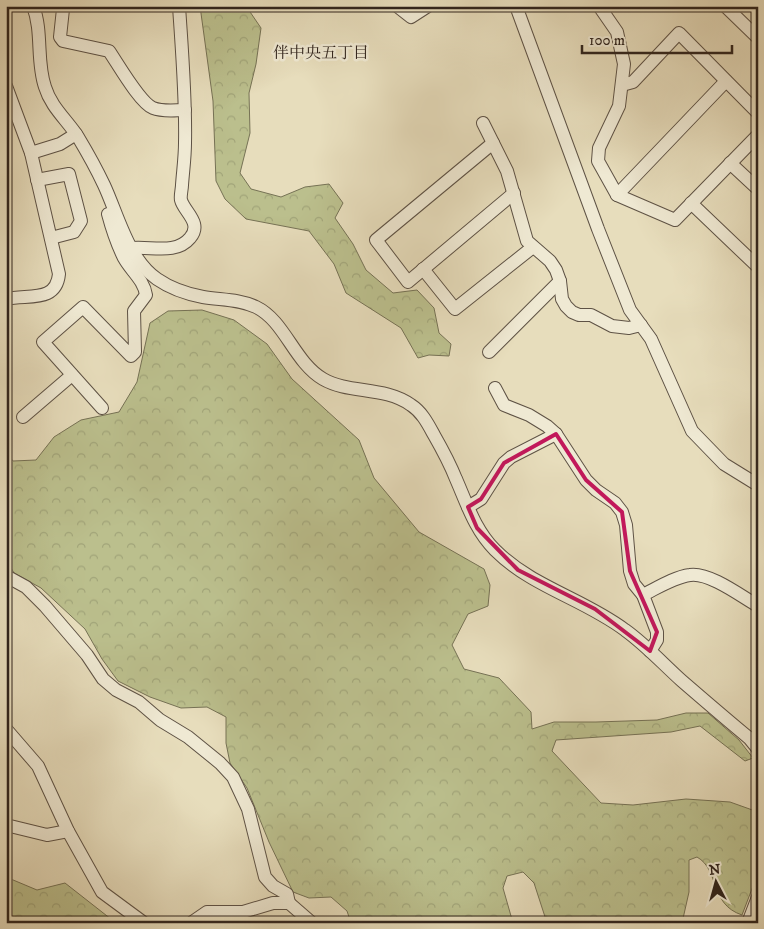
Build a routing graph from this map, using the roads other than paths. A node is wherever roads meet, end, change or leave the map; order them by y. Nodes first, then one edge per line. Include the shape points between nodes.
1 (33, 6) edge
2 (62, 6) edge
3 (179, 6) edge
4 (397, 6) edge
5 (428, 6) edge
6 (516, 6) edge
7 (599, 6) edge
8 (725, 6) edge
9 (758, 38) edge
10 (726, 81) junction
11 (622, 85) junction
12 (6, 86) edge
13 (185, 110) junction
14 (758, 113) edge
15 (483, 123) dead end
16 (76, 134) junction
17 (758, 134) edge
18 (493, 143) junction
19 (31, 153) junction
20 (730, 163) junction
21 (37, 180) junction
22 (758, 189) edge
23 (514, 193) junction
24 (617, 195) junction
25 (691, 203) junction
26 (113, 207) junction
27 (50, 238) junction
28 (533, 247) junction
29 (132, 248) junction
30 (758, 267) edge
31 (423, 269) junction
32 (560, 281) junction
33 (7, 297) edge
34 (641, 325) junction
35 (489, 352) dead end
36 (72, 375) junction
37 (495, 388) dead end
38 (102, 408) dead end
39 (23, 417) dead end
40 (556, 434) junction
41 (758, 485) edge
42 (468, 507) junction
43 (6, 576) edge
44 (643, 595) junction
45 (758, 606) edge
46 (650, 651) junction
47 (6, 729) edge
48 (758, 749) edge
49 (6, 825) edge
50 (68, 831) junction
51 (758, 897) edge
52 (289, 903) junction
53 (144, 923) edge
54 (191, 923) edge
55 (312, 923) edge
56 (748, 923) edge

1 - 16 street via 45,87 53,104
2 - 13 street via 60,37 63,41 109,51 142,100 152,108
3 - 13 street
4 - 5 street via 411,17
6 - 34 street via 598,229 630,310
7 - 11 street via 617,32 624,64
8 - 9 street
10 - 11 street via 679,33 633,82
10 - 14 street
10 - 24 street
11 - 24 street via 619,106 599,148 598,161
12 - 19 street
13 - 29 street via 181,201 191,216 194,227 191,237 179,246 163,249
15 - 18 street
16 - 19 street via 60,144
16 - 26 street
17 - 20 street
18 - 23 street
18 - 31 street via 376,240 408,282
19 - 21 street
20 - 22 street
20 - 25 street
21 - 27 street
21 - 27 street via 69,174 81,222 74,232
23 - 28 street via 527,241
23 - 31 street
24 - 25 street via 675,220
25 - 30 street
26 - 29 street
26 - 36 street via 107,211 115,238 125,260 145,287 146,295 134,311 135,352 131,356 83,307 43,342
27 - 33 street via 59,274 58,284 42,295
28 - 31 street via 450,312
28 - 32 street via 550,261
29 - 42 street via 156,278 177,289 258,308 274,322 308,368 324,380 375,390 412,405 426,419 442,448
32 - 34 street via 562,299 572,312 591,315 612,326 629,328
32 - 35 street
34 - 41 street via 651,339 692,431 724,464
36 - 38 street
36 - 39 street
37 - 40 street via 504,405 529,415
40 - 42 street via 511,457 481,499
40 - 44 street via 586,480 622,512 630,571 634,584
42 - 46 street via 477,528 494,550 518,570 594,609
43 - 52 street via 26,587 45,606 103,679 188,737 233,777 248,809 266,877 273,886 287,894
44 - 45 street via 692,574 705,576
44 - 46 street via 657,632 657,640
46 - 48 street
47 - 50 street via 38,766
49 - 50 street via 47,835
50 - 53 street via 102,892
51 - 56 street
52 - 54 street via 273,903 243,912 207,912
52 - 55 street

